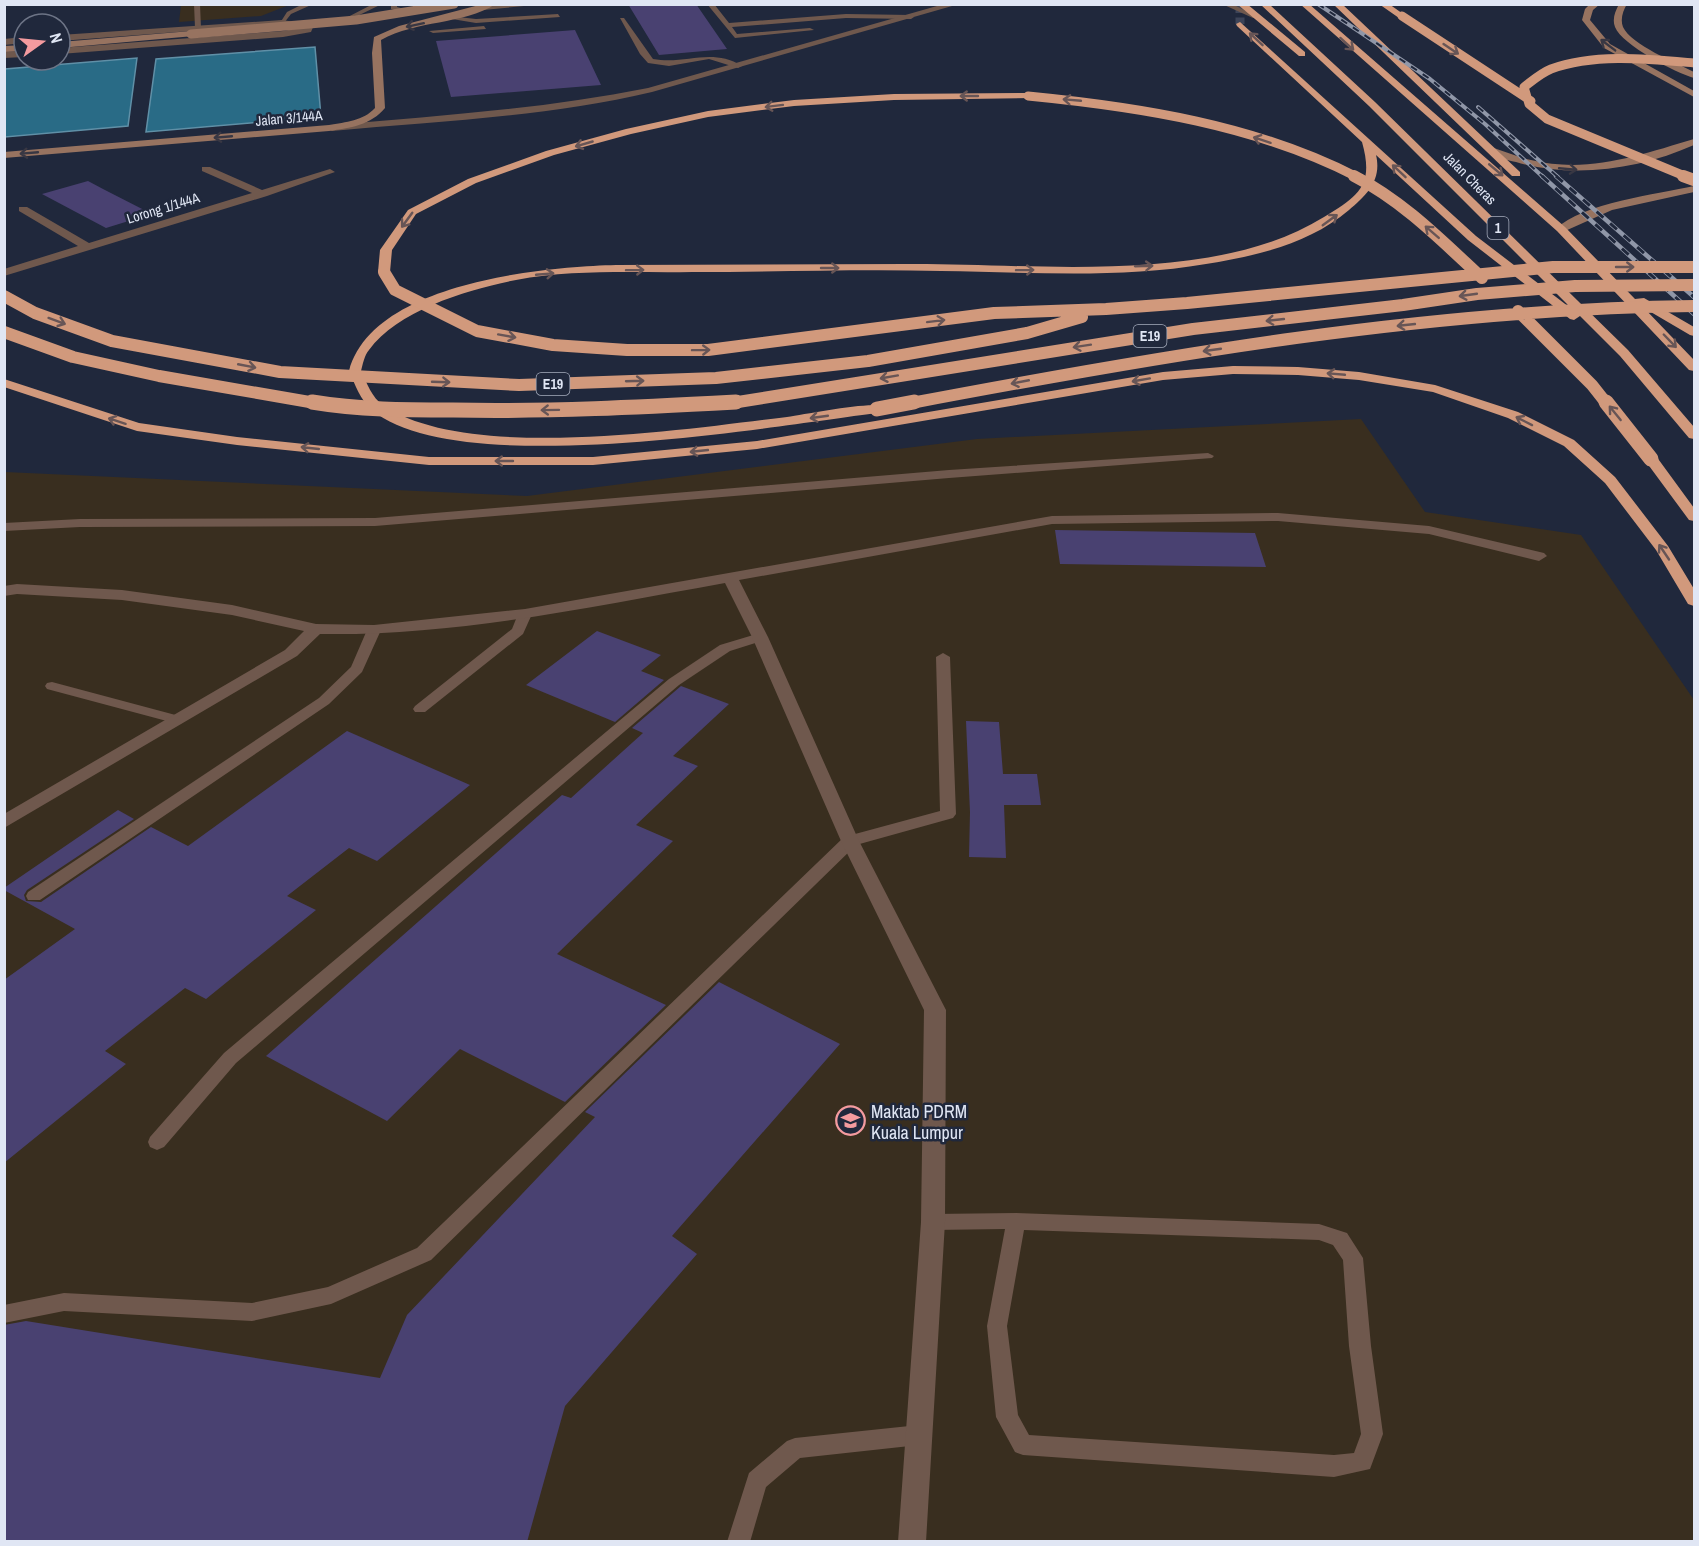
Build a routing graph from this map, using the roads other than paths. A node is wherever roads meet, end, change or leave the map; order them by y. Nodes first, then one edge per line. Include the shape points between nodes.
1 (197, 4) edge
2 (229, 4) edge
3 (254, 4) edge
4 (379, 4) edge
5 (394, 4) edge
6 (454, 4) edge
7 (542, 4) edge
8 (710, 4) edge
9 (955, 4) edge
10 (1225, 4) edge
11 (1241, 4) edge
12 (1264, 4) edge
13 (1304, 4) edge
14 (1337, 4) edge
15 (1383, 4) edge
16 (1596, 4) edge
17 (1623, 4) edge
18 (308, 5) edge
19 (488, 6) edge
20 (414, 14) junction
21 (558, 16) dead end
22 (911, 17) junction
23 (1255, 17) junction
24 (449, 18) junction
25 (497, 19) junction
26 (622, 19) dead end
27 (345, 21) junction
28 (282, 22) junction
29 (1240, 24) dead end
30 (727, 25) junction
31 (198, 28) junction
32 (810, 30) dead end
33 (433, 31) dead end
34 (72, 37) edge
35 (72, 44) edge
36 (72, 50) edge
37 (1695, 63) edge
38 (738, 66) junction
39 (1330, 68) junction
40 (1695, 75) edge
41 (1695, 94) edge
42 (380, 108) junction
43 (428, 119) junction
44 (328, 128) junction
45 (1367, 141) junction
46 (1695, 142) edge
47 (1491, 150) junction
48 (4, 155) edge
49 (206, 169) dead end
50 (330, 172) dead end
51 (1695, 174) edge
52 (1695, 180) edge
53 (1695, 189) edge
54 (263, 194) junction
55 (1525, 195) junction
56 (23, 209) dead end
57 (1561, 229) junction
58 (87, 247) junction
59 (1695, 267) edge
60 (4, 273) edge
61 (1695, 285) edge
62 (1615, 286) junction
63 (4, 296) edge
64 (1695, 306) edge
65 (1106, 309) junction
66 (4, 332) edge
67 (1695, 332) edge
68 (1624, 352) junction
69 (1695, 367) edge
70 (4, 383) edge
71 (1695, 435) edge
72 (1208, 456) dead end
73 (1695, 517) edge
74 (4, 527) edge
75 (1539, 556) dead end
76 (730, 578) junction
77 (4, 591) edge
78 (1695, 601) edge
79 (525, 614) junction
80 (316, 629) junction
81 (374, 630) junction
82 (760, 637) junction
83 (943, 657) dead end
84 (52, 686) dead end
85 (420, 709) dead end
86 (178, 720) junction
87 (4, 822) edge
88 (850, 841) junction
89 (34, 896) dead end
90 (158, 1142) dead end
91 (1016, 1221) junction
92 (933, 1222) junction
93 (4, 1314) edge
94 (919, 1436) junction
95 (738, 1542) edge
96 (912, 1542) edge

1 - 31 lane
2 - 3 lane
4 - 27 lane
5 - 20 lane, bridge via 393,8
6 - 20 street, bridge
7 - 19 lane
8 - 30 lane
9 - 22 street
10 - 23 lane
11 - 23 highway
12 - 39 highway, Jalan Cheras / 1
13 -> 55 highway, Jalan Cheras via 1372,67
14 - 47 highway
15 -> 51 highway, bridge via 1543,109
41 -> 16 street via 1607,46 1586,20
17 - 40 street via 1617,19 1621,31 1661,59
18 - 28 lane via 288,13
19 - 24 street
20 - 27 street, bridge
21 - 25 lane
22 - 30 lane via 846,16
22 - 38 street
23 - 39 highway via 1297,51
24 - 25 lane
24 -> 42 street via 391,31 377,39
25 - 33 lane via 500,27
26 - 38 lane via 651,61 669,64 709,57
27 - 35 street, bridge
28 - 31 street
28 - 36 street via 310,25 308,30 283,34
45 -> 29 highway
30 - 32 lane via 735,36
31 - 34 street
37 - 52 highway, bridge via 1612,60 1564,65 1549,69 1524,87 1524,99 1553,122
38 - 43 street via 559,108
39 - 68 highway, Jalan Cheras / 1 via 1372,104
42 - 43 street via 395,116
42 - 44 street, Jalan 3/144A via 374,117
43 - 44 street
44 -> 48 street, Jalan 3/144A
64 -> 45 highway, bridge via 1623,306 1312,335 1069,373 877,409 593,441 502,442 402,422 377,408 355,371 361,352 375,335 397,320 465,289 495,280 576,271 1158,266 1274,247 1314,231 1337,216 1367,187 1373,169
68 -> 45 highway via 1472,238
47 -> 46 street via 1544,167 1579,170 1634,160
47 - 55 highway via 1514,170
49 - 54 street
50 - 54 street, Lorong 1/144A
53 - 57 street via 1574,220
54 - 58 street, Lorong 1/144A
55 - 57 highway, Jalan Cheras
56 - 58 street
57 - 62 highway, Jalan Cheras
58 - 60 street, Lorong 1/144A
65 -> 59 highway, E19, bridge via 1553,267
61 -> 66 highway, E19, bridge via 1575,286 1477,294 1193,329 738,402 609,409 353,409 137,372 73,357
62 - 67 highway
62 -> 69 highway, Jalan Cheras
63 -> 65 highway, E19, bridge via 35,313 112,341 280,372 519,385 716,378 868,361 1027,333
73 -> 65 highway, bridge via 1592,385 1430,230 1385,194 1334,165 1210,123 1085,101 1028,96 894,97 708,114 550,153 472,181 412,212 386,250 384,272 395,290 477,331 553,345 627,350 708,350 994,313
68 - 71 highway, Jalan Cheras / 1
78 -> 70 highway via 1663,549 1610,480 1569,443 1512,415 1435,389 1359,376 1233,370 1163,376 757,445 593,461 429,461 137,428
72 - 74 lane via 375,522
75 - 76 street via 1430,530 1278,517 1052,520
76 - 79 street
76 - 82 street
77 - 80 street via 122,595 232,610
79 - 81 street
79 - 85 lane via 518,632
80 - 81 street
80 - 86 street via 291,653
81 - 89 lane via 357,669 324,701
82 - 88 street
82 - 90 lane via 725,648 674,682 230,1058
83 - 88 lane via 948,814
84 - 86 lane
86 - 87 street
88 - 92 street via 935,1010
88 - 93 lane via 424,1254 331,1295 252,1312 64,1302
91 - 91 lane via 1319,1232 1340,1239 1353,1258 1372,1434 1362,1462 1334,1466 1023,1445 1007,1417 997,1326
91 - 92 lane
92 - 94 street
94 - 95 lane via 795,1448 757,1481
94 - 96 street

